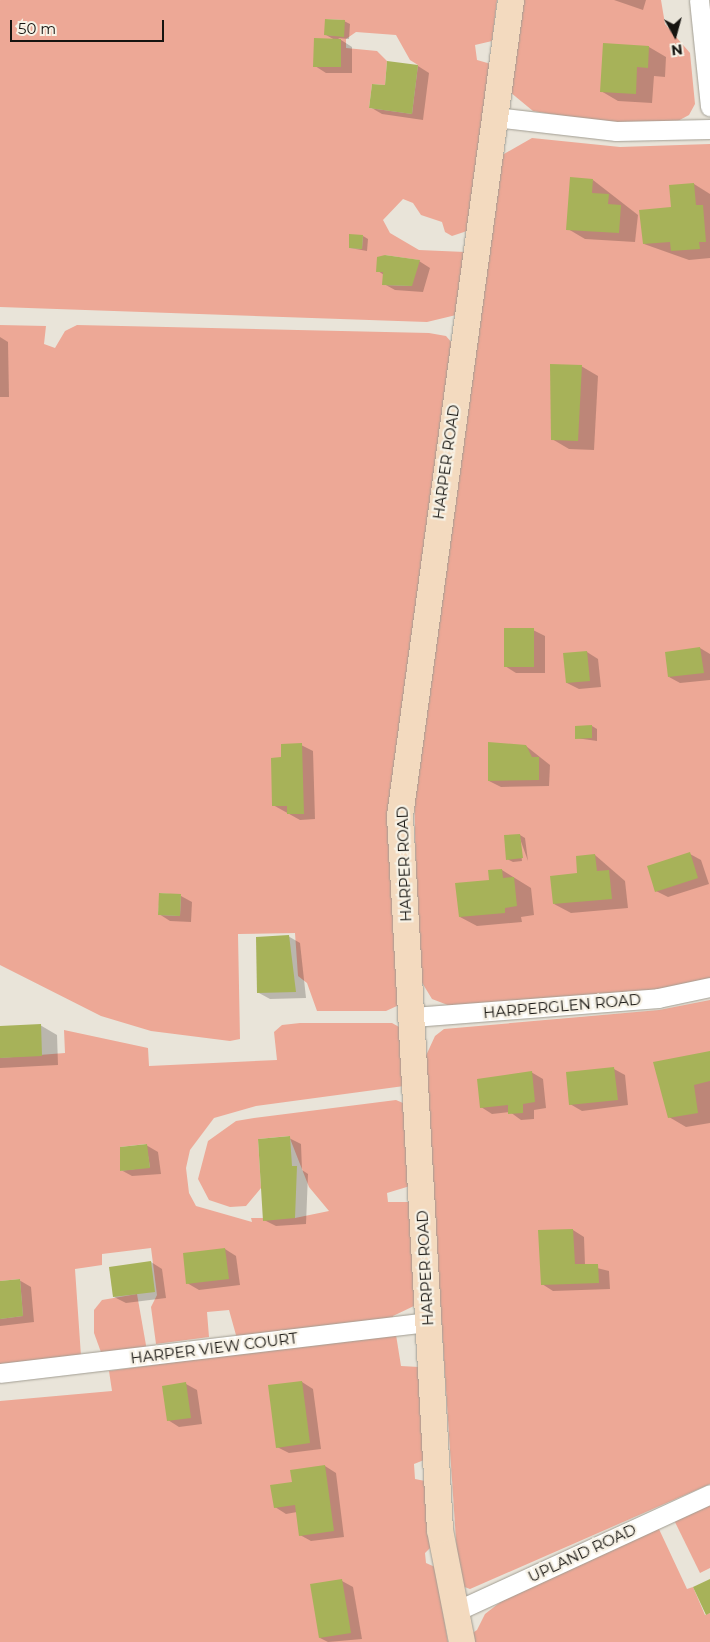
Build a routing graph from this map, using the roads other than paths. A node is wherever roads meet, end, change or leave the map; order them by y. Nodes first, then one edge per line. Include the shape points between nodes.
1 (511, 0) edge
2 (699, 0) edge
3 (710, 106) edge
4 (495, 117) junction
5 (710, 129) edge
6 (710, 987) edge
7 (412, 1017) junction
8 (428, 1322) junction
9 (0, 1373) edge
10 (710, 1494) edge
11 (454, 1612) junction
12 (462, 1642) edge

1 - 4 main road, HARPER ROAD
2 - 3 street
4 - 5 street via 616,131
4 - 7 main road, HARPER ROAD via 400,816
6 - 7 street, HARPERGLEN ROAD via 652,999
7 - 8 main road, HARPER ROAD
8 - 9 street, HARPER VIEW COURT
8 - 11 main road, HARPER ROAD via 440,1530
10 - 11 street, UPLAND ROAD
11 - 12 main road, HARPER ROAD

